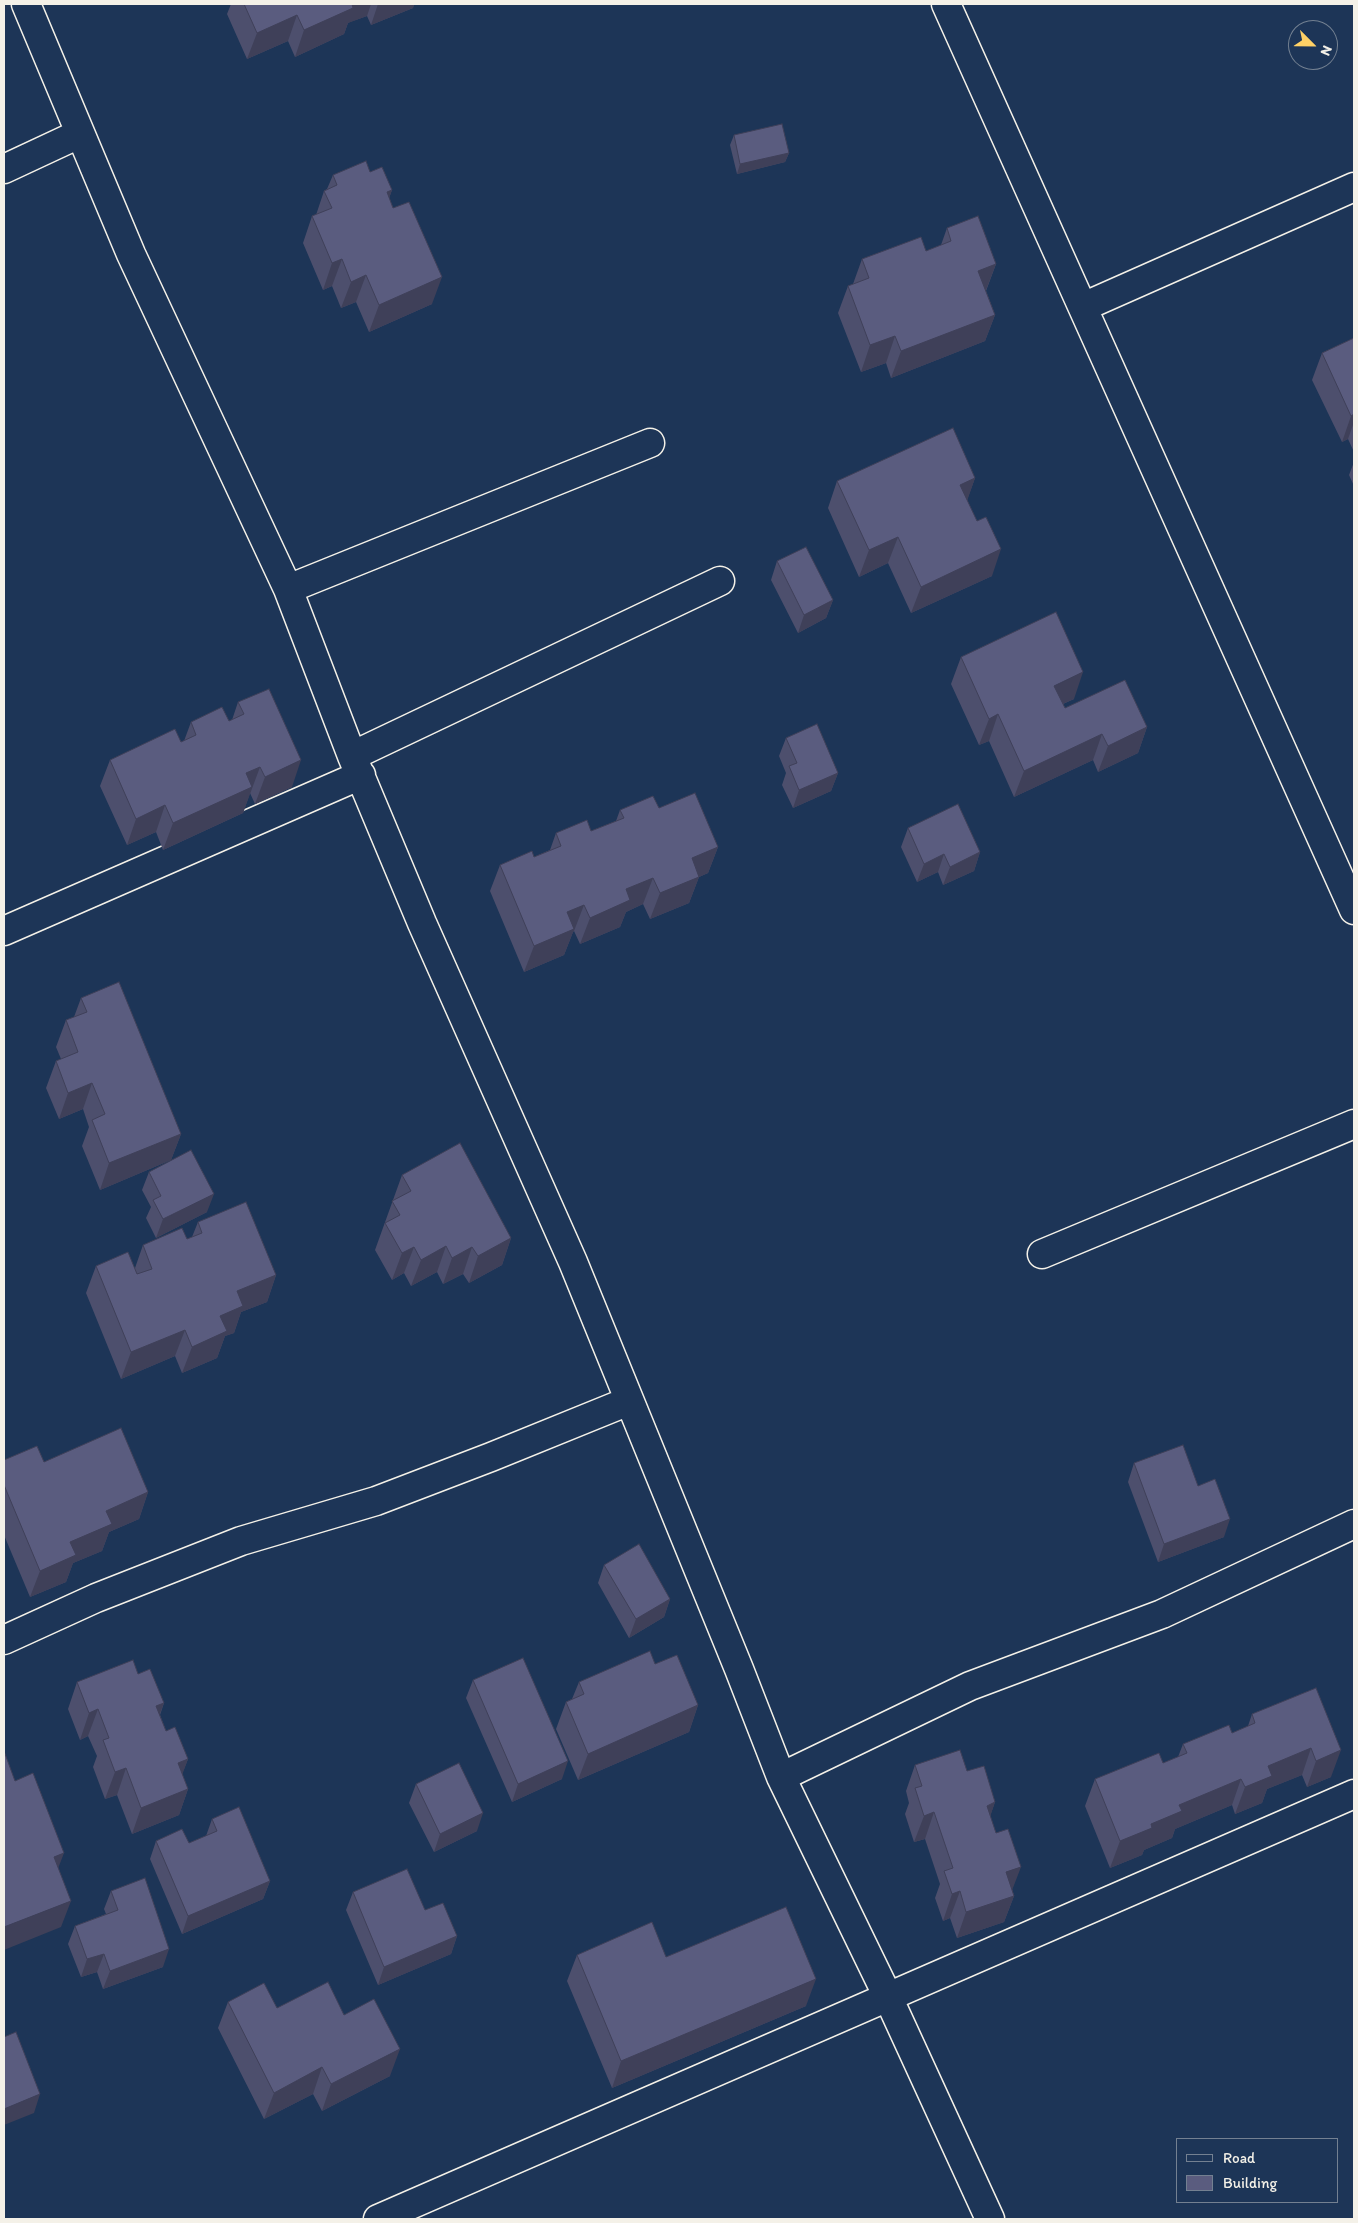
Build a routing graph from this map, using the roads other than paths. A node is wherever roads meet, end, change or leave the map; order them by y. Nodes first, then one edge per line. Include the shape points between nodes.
1 (26, 4) edge
2 (946, 4) edge
3 (79, 134) junction
4 (4, 169) edge
5 (1354, 187) edge
6 (1083, 307) junction
7 (650, 442) dead end
8 (720, 581) dead end
9 (288, 589) junction
10 (356, 765) junction
11 (1354, 910) edge
12 (4, 931) edge
13 (1354, 1124) edge
14 (1042, 1254) dead end
15 (629, 1401) junction
16 (1354, 1524) edge
17 (4, 1640) edge
18 (781, 1778) junction
19 (1354, 1794) edge
20 (888, 1997) junction
21 (378, 2219) edge
22 (990, 2219) edge

1 - 3 street
2 - 6 street
3 - 4 street
3 - 9 street via 131,254
5 - 6 street
6 - 11 street
7 - 9 street
8 - 10 street
9 - 10 street
10 - 12 street
10 - 15 street
13 - 14 street
15 - 17 street via 376,1501 241,1541 96,1598
15 - 18 street
16 - 18 street via 1162,1614 970,1686
18 - 20 street
19 - 20 street
20 - 21 street
20 - 22 street

